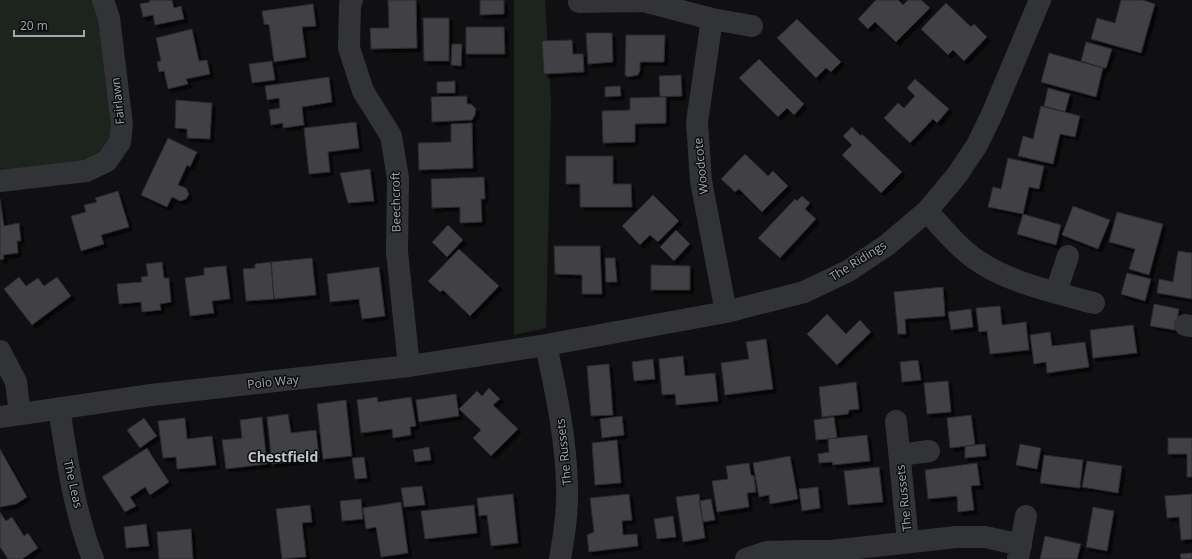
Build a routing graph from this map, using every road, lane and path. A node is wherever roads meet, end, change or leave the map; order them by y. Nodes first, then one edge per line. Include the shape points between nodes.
1 (103, 0) edge
2 (352, 0) edge
3 (609, 0) edge
4 (1040, 0) edge
5 (579, 2) dead end
6 (712, 19) junction
7 (752, 26) dead end
8 (0, 181) edge
9 (927, 211) junction
10 (1068, 256) dead end
11 (1056, 292) junction
12 (1094, 303) dead end
13 (726, 312) junction
14 (546, 345) junction
15 (0, 351) edge
16 (409, 366) junction
17 (59, 408) junction
18 (10, 415) edge
19 (896, 420) dead end
20 (929, 451) dead end
21 (900, 455) junction
22 (1026, 516) dead end
23 (908, 542) junction
24 (1020, 552) edge
25 (93, 559) edge
26 (560, 559) edge
27 (746, 559) edge

1 - 8 street, Fairlawn via 109,18 122,124 120,142 107,161 86,172
2 - 16 street, Beechcroft via 349,48 363,91 391,136 398,178 397,252
3 - 5 street
3 - 6 street via 644,1
4 - 9 street, The Ridings via 977,145 957,175
6 - 7 street
6 - 13 street, Woodcote via 697,122 701,181
9 - 11 street via 965,252 1018,281
9 - 13 street, The Ridings via 887,244 848,271 804,292
10 - 11 street
11 - 12 street
13 - 14 street, The Ridings
14 - 16 street, Polo Way
14 - 26 street, The Russets via 559,408 568,488
15 - 18 street via 16,382
16 - 17 street, Polo Way
17 - 18 street, Polo Way
17 - 25 street, The Leas via 70,479
19 - 21 street, The Russets
20 - 21 street, The Russets
21 - 23 street, The Russets
22 - 24 street, The Russets
23 - 24 street, The Russets via 985,537
23 - 27 street, The Russets via 831,551 767,552

